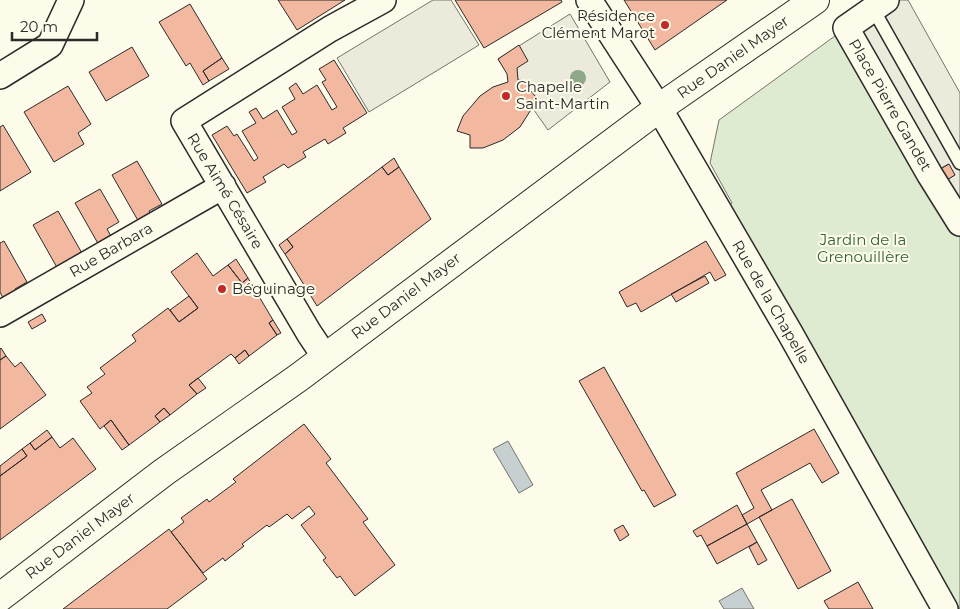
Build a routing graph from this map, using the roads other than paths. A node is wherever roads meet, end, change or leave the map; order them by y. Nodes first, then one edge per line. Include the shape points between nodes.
1 (71, 0) edge
2 (383, 0) edge
3 (589, 0) edge
4 (815, 0) edge
5 (876, 3) edge
6 (0, 76) edge
7 (658, 108) junction
8 (960, 163) edge
9 (223, 186) junction
10 (960, 223) edge
11 (0, 314) edge
12 (325, 357) junction
13 (0, 596) edge
14 (945, 609) edge

1 - 6 street via 50,45
2 - 9 street, Rue Aimé Césaire via 330,29 184,121
3 - 7 street, Rue de la Chapelle
4 - 7 main road, Rue Daniel Mayer
5 - 8 lane
5 - 10 street, Place Pierre Gandet via 846,28
7 - 12 main road, Rue Daniel Mayer
7 - 14 street, Rue de la Chapelle via 790,333
9 - 11 street, Rue Barbara
9 - 12 street, Rue Aimé Césaire
12 - 13 main road, Rue Daniel Mayer via 164,472

